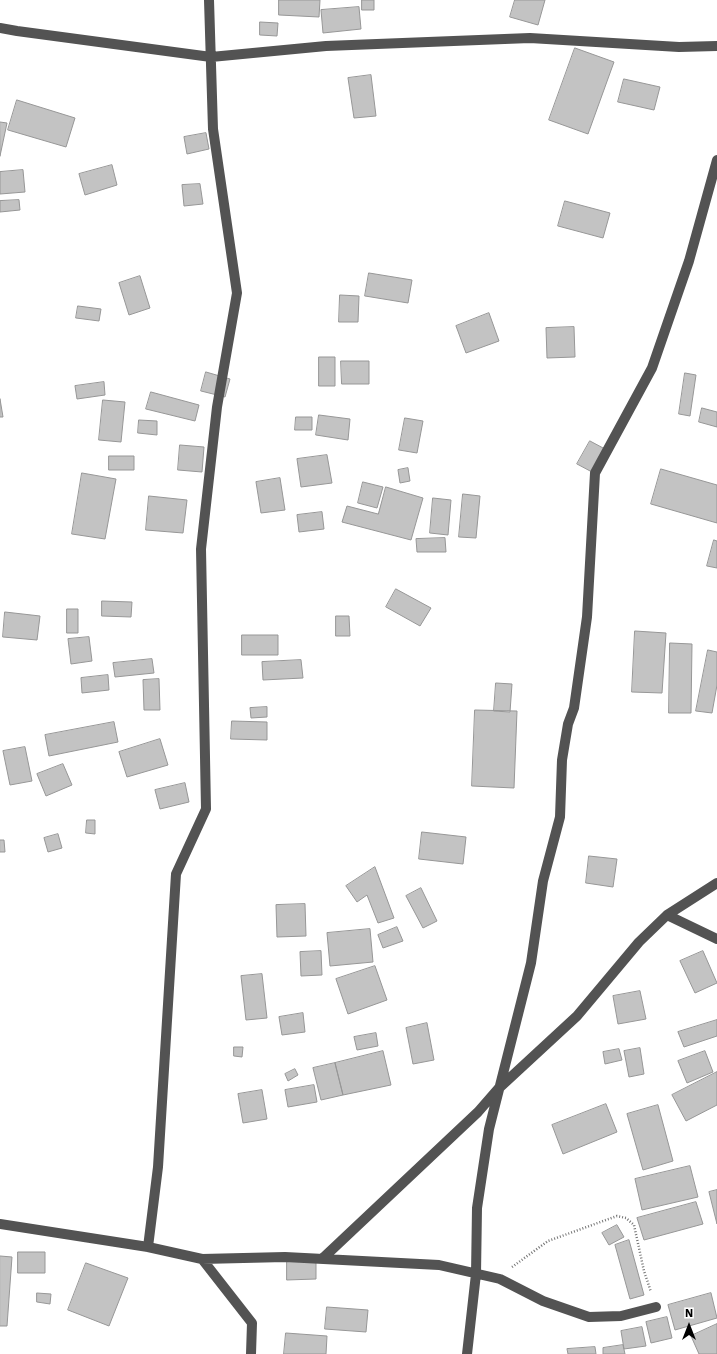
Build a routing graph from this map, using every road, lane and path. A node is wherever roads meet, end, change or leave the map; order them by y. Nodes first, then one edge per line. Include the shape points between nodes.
1 (209, 0) edge
2 (0, 28) edge
3 (717, 46) edge
4 (211, 57) junction
5 (717, 160) edge
6 (717, 883) edge
7 (666, 915) junction
8 (717, 939) edge
9 (498, 1089) junction
10 (0, 1224) edge
11 (148, 1247) junction
12 (202, 1259) junction
13 (322, 1259) junction
14 (476, 1274) junction
15 (500, 1279) junction
16 (656, 1307) joint
17 (251, 1354) edge
18 (468, 1354) edge

1 - 4 street
2 - 4 street
3 - 4 street via 679,47 530,38 326,46
4 - 11 street via 213,129 238,293 217,406 201,549 206,809 176,874 159,1160
5 - 9 street via 689,261 652,368 595,473 587,617 574,708 568,724 562,760 560,817 543,880 531,962
6 - 7 street
7 - 8 street
7 - 9 street via 638,942 577,1016
9 - 13 street via 478,1112
9 - 14 street via 477,1208
10 - 11 street
11 - 12 street
12 - 13 street
12 - 17 street via 252,1323
13 - 14 street via 439,1265
14 - 15 street
14 - 18 street
15 - 16 street via 543,1301 589,1317 621,1316
15 - 16 path via 515,1264 548,1241 617,1216 626,1218 634,1225 644,1271

